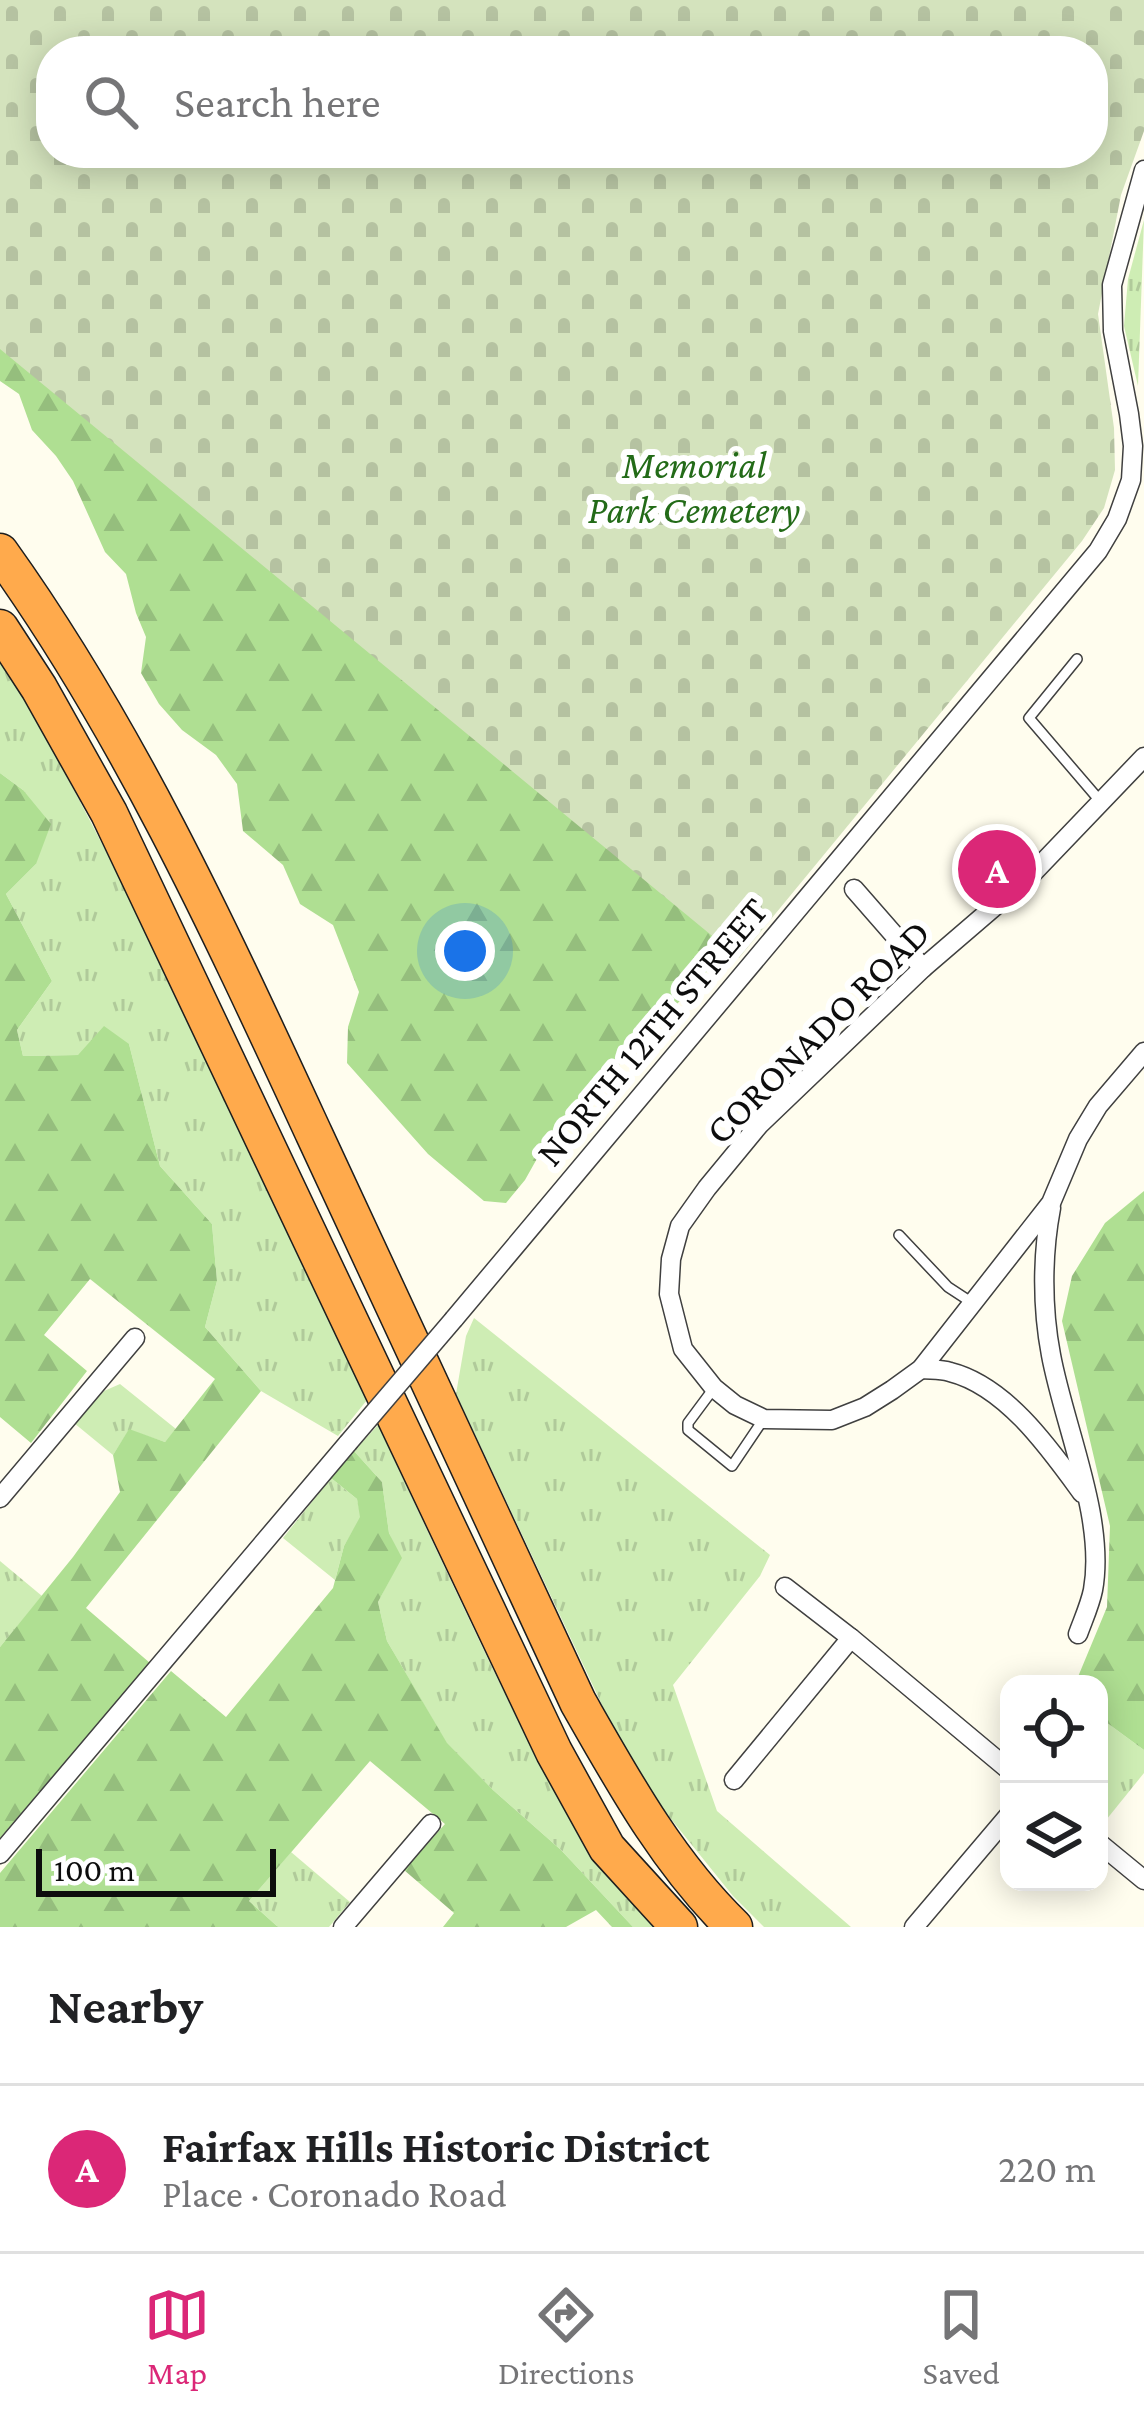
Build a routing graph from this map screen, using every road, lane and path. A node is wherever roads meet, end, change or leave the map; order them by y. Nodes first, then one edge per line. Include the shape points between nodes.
1 (1144, 170) edge
2 (0, 552) edge
3 (0, 628) edge
4 (1077, 659) dead end
5 (1144, 758) edge
6 (1101, 802) junction
7 (854, 890) dead end
8 (923, 968) junction
9 (1144, 1052) edge
10 (278, 1111) junction
11 (1052, 1203) junction
12 (899, 1235) dead end
13 (974, 1304) junction
14 (135, 1338) dead end
15 (921, 1369) junction
16 (714, 1388) junction
17 (764, 1419) junction
18 (0, 1498) edge
19 (1088, 1502) junction
20 (785, 1587) dead end
21 (1078, 1634) dead end
22 (851, 1638) junction
23 (1000, 1762) edge
24 (734, 1780) dead end
25 (431, 1823) dead end
26 (1000, 1826) edge
27 (1108, 1850) edge
28 (0, 1854) edge
29 (1144, 1880) edge
30 (343, 1927) edge
31 (679, 1927) edge
32 (734, 1927) edge
33 (914, 1927) edge

1 - 28 street, NORTH 12TH STREET, bridge via 1112,285 1132,446 1118,519
2 - 10 highway via 110,719 216,922
3 - 10 highway
4 - 6 lane via 1029,718
5 - 6 street, CORONADO ROAD
6 - 8 street, CORONADO ROAD
7 - 8 street
8 - 16 street, CORONADO ROAD via 759,1125 680,1226 669,1294 683,1349
9 - 11 street via 1098,1106
10 - 31 highway via 554,1752 607,1849
10 - 32 highway via 578,1702 640,1811
11 - 13 street
11 - 19 street via 1045,1237 1050,1352
12 - 13 lane
13 - 15 street
14 - 18 street
15 - 17 street via 832,1420
15 - 19 street via 951,1372 1006,1403
16 - 17 street, CORONADO ROAD
16 - 17 lane via 688,1430 732,1466
19 - 21 street via 1094,1585
20 - 22 street
22 - 23 street
22 - 24 street
25 - 30 street
26 - 33 street
27 - 29 street

